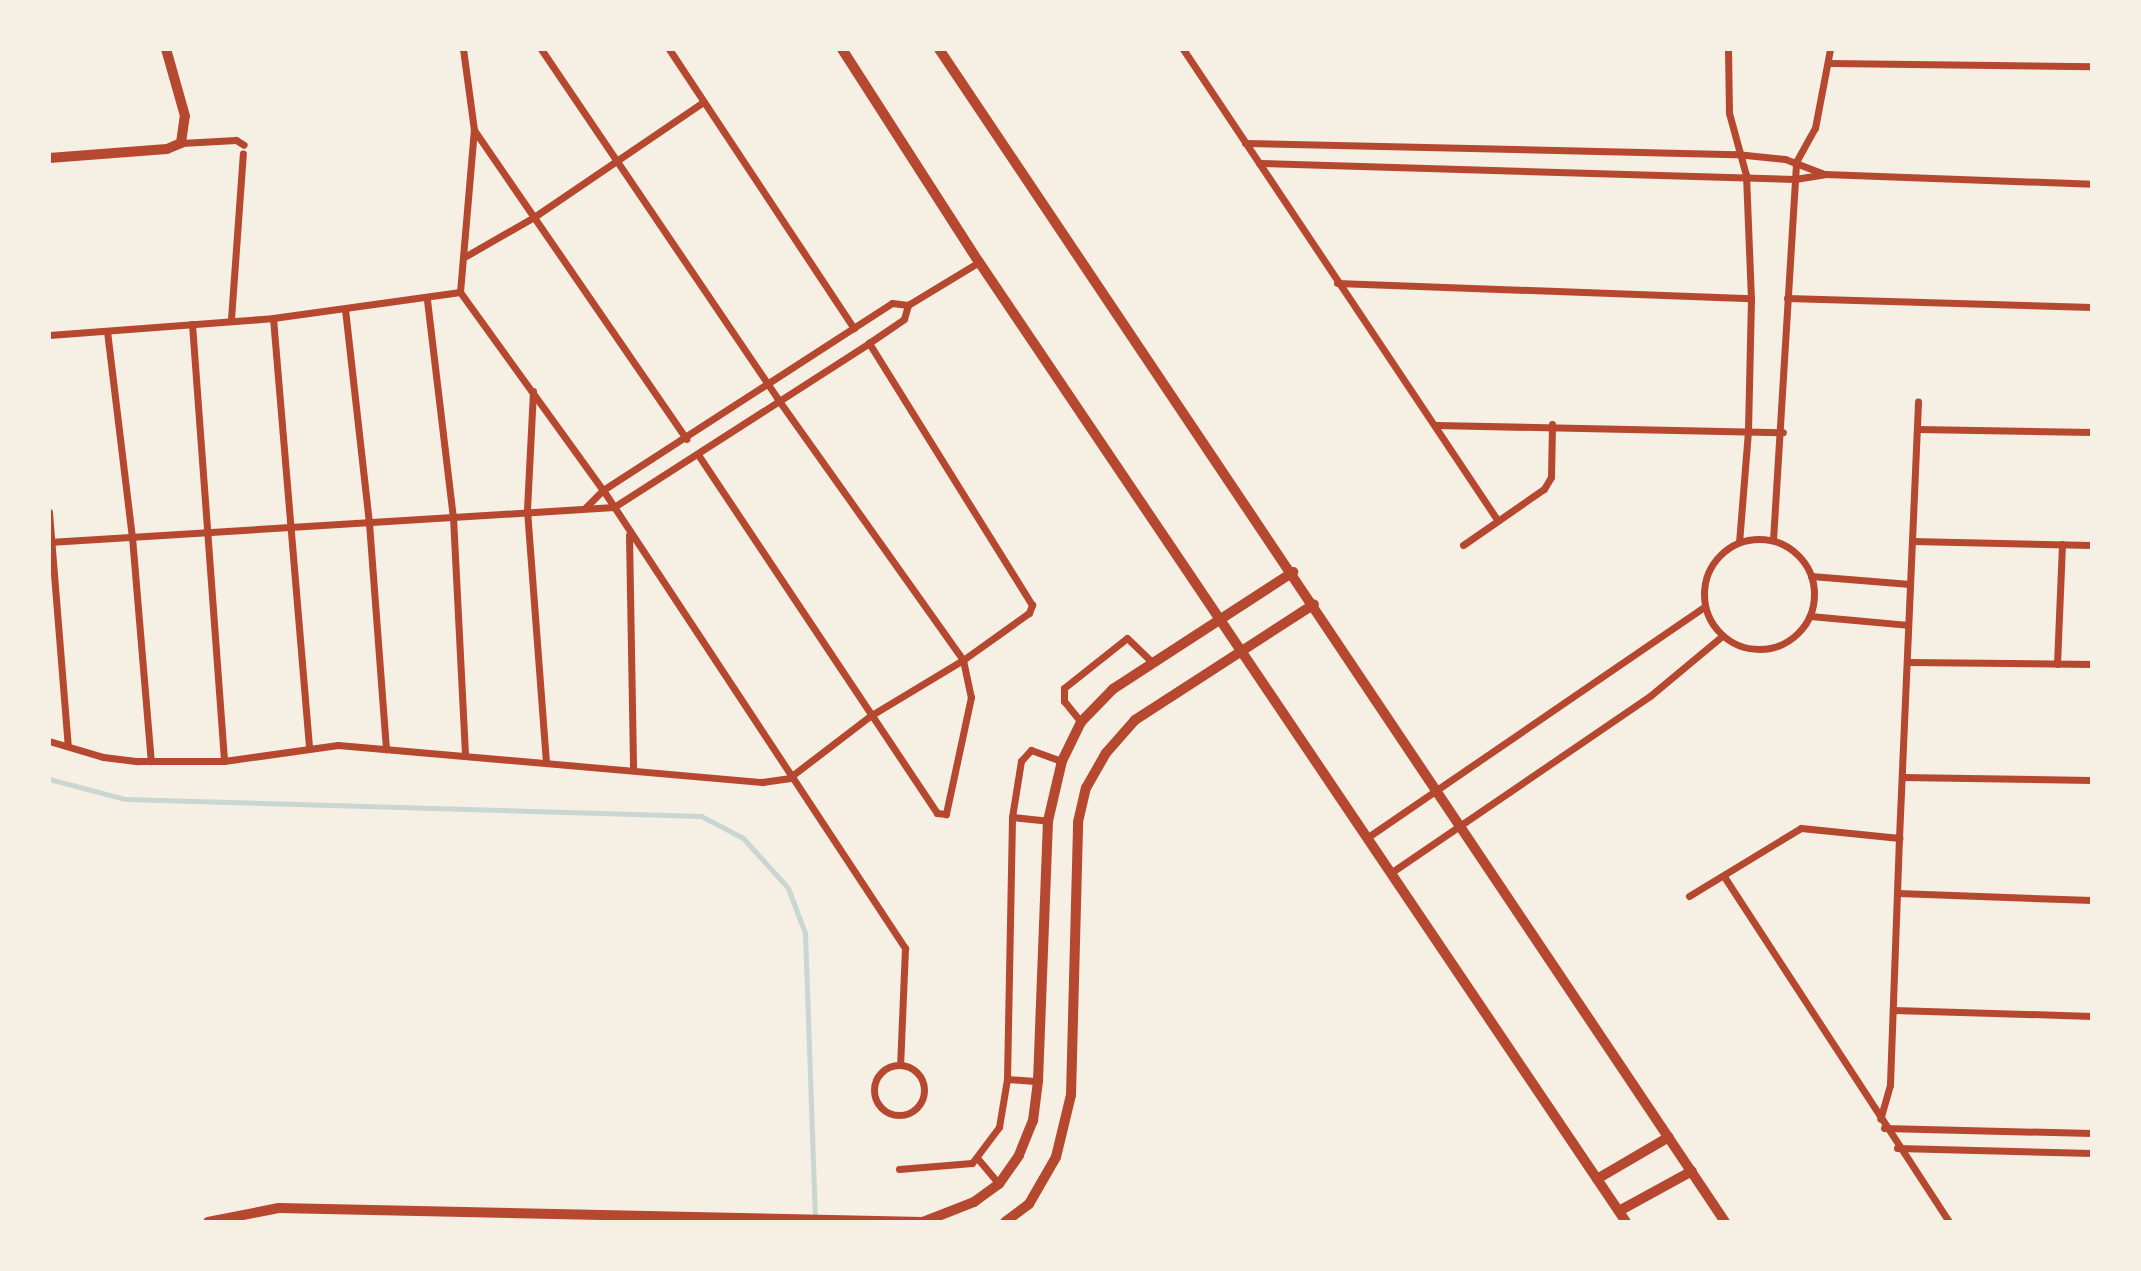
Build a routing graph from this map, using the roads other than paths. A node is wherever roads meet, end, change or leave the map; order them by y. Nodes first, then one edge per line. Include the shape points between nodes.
1 (166, 49) edge
2 (463, 49) edge
3 (541, 49) edge
4 (669, 49) edge
5 (842, 49) edge
6 (939, 49) edge
7 (1183, 49) edge
8 (1728, 49) edge
9 (1830, 49) edge
10 (1830, 63) junction
11 (2092, 66) edge
12 (702, 102) junction
13 (474, 130) junction
14 (181, 142) junction
15 (1245, 143) junction
16 (1736, 154) junction
17 (49, 158) edge
18 (614, 159) junction
19 (1796, 162) junction
20 (1259, 163) junction
21 (1825, 174) junction
22 (1746, 175) junction
23 (1795, 179) junction
24 (2092, 184) edge
25 (534, 217) junction
26 (466, 256) junction
27 (979, 262) junction
28 (1337, 284) junction
29 (460, 292) junction
30 (1751, 298) junction
31 (1787, 298) junction
32 (427, 300) junction
33 (908, 305) junction
34 (2092, 307) edge
35 (345, 309) junction
36 (273, 318) junction
37 (231, 319) junction
38 (192, 324) junction
39 (854, 328) junction
40 (107, 331) junction
41 (49, 335) edge
42 (869, 343) junction
43 (767, 382) junction
44 (534, 390) junction
45 (778, 398) junction
46 (1918, 401) dead end
47 (1552, 424) junction
48 (1436, 425) junction
49 (1917, 429) junction
50 (1748, 431) junction
51 (1783, 432) junction
52 (2092, 432) edge
53 (686, 439) junction
54 (698, 455) junction
55 (603, 490) junction
56 (614, 507) junction
57 (585, 508) junction
58 (527, 510) junction
59 (49, 512) edge
60 (453, 517) junction
61 (1498, 521) junction
62 (369, 523) junction
63 (289, 526) junction
64 (208, 532) junction
65 (629, 534) junction
66 (132, 537) junction
67 (1773, 540) junction
68 (1912, 541) junction
69 (50, 542) edge
70 (1739, 542) junction
71 (2062, 544) junction
72 (1463, 545) dead end
73 (2092, 545) edge
74 (1293, 572) junction
75 (1811, 576) junction
76 (1910, 584) junction
77 (1314, 604) junction
78 (1704, 607) junction
79 (1810, 616) junction
80 (1222, 620) junction
81 (1908, 625) junction
82 (1722, 636) junction
83 (1241, 651) junction
84 (963, 660) junction
85 (1152, 662) junction
86 (1907, 662) junction
87 (2057, 664) junction
88 (2092, 664) edge
89 (870, 716) junction
90 (1081, 722) junction
91 (49, 741) edge
92 (68, 746) junction
93 (309, 747) junction
94 (386, 749) junction
95 (465, 755) junction
96 (151, 761) junction
97 (224, 761) junction
98 (1062, 761) junction
99 (546, 762) junction
100 (633, 769) junction
101 (1902, 777) junction
102 (789, 778) junction
103 (2092, 780) edge
104 (1440, 792) junction
105 (1012, 817) junction
106 (1048, 821) junction
107 (1462, 824) junction
108 (1368, 837) junction
109 (1899, 838) junction
110 (1392, 872) junction
111 (1725, 878) junction
112 (1898, 893) junction
113 (1689, 896) dead end
114 (2092, 900) edge
115 (1893, 1010) junction
116 (2092, 1016) edge
117 (900, 1065) junction
118 (1007, 1079) junction
119 (1038, 1081) junction
120 (1880, 1119) junction
121 (1884, 1128) junction
122 (2092, 1133) edge
123 (1669, 1138) junction
124 (1897, 1148) junction
125 (2092, 1153) edge
126 (978, 1159) junction
127 (899, 1169) dead end
128 (1692, 1171) junction
129 (1597, 1179) junction
130 (999, 1184) junction
131 (332, 1209) junction
132 (1619, 1211) junction
133 (592, 1219) edge
134 (769, 1221) edge
135 (208, 1222) edge
136 (331, 1222) edge
137 (848, 1222) edge
138 (1005, 1222) edge
139 (1626, 1222) edge
140 (1725, 1222) edge
141 (1949, 1222) edge

1 - 14 street via 185,116
2 - 13 street
3 - 18 street
4 - 12 street
5 - 27 street
6 - 74 street
7 - 15 street
8 - 16 street via 1728,113
9 - 10 street
10 - 11 street
10 - 19 street via 1815,128
12 - 18 street
12 - 39 street
13 - 25 street
13 - 26 street
14 - 17 street via 167,149
14 - 37 street via 236,140 244,149
15 - 16 street
15 - 20 street
16 - 19 street
16 - 22 street
18 - 25 street
18 - 43 street
19 - 21 street
19 - 23 street
20 - 22 street
20 - 28 street
21 - 23 street
21 - 24 street
22 - 23 street
22 - 30 street
23 - 31 street
25 - 26 street
25 - 53 street
26 - 29 street
27 - 33 street
27 - 80 street
28 - 30 street
28 - 48 street
29 - 32 street
29 - 44 street
30 - 50 street
31 - 34 street
31 - 51 street
32 - 35 street
32 - 60 street
33 - 39 street via 892,303
33 - 42 street via 904,319
35 - 36 street
35 - 62 street
36 - 37 street
36 - 63 street
37 - 38 street
38 - 40 street
38 - 64 street
39 - 43 street
40 - 41 street
40 - 66 street
42 - 45 street
42 - 84 street via 1032,601 1029,613
43 - 45 street
43 - 53 street
44 - 55 street
44 - 58 street
45 - 54 street
45 - 84 street
46 - 49 street
47 - 48 street
47 - 50 street
47 - 61 street via 1548,483
48 - 61 street
49 - 52 street
49 - 68 street
50 - 51 street
50 - 70 street
51 - 67 street
53 - 55 street
54 - 56 street
54 - 89 street
55 - 56 street
55 - 57 street
56 - 57 street
56 - 65 street
57 - 58 street
58 - 60 street
58 - 99 street
59 - 69 street
60 - 62 street
60 - 95 street
61 - 72 street
62 - 63 street
62 - 94 street
63 - 64 street
63 - 93 street
64 - 66 street
64 - 97 street
65 - 100 street
65 - 102 street
66 - 69 street
66 - 96 street
67 - 70 street
67 - 75 street via 1790,547
68 - 71 street
68 - 76 street
69 - 92 street
70 - 78 street via 1709,568 1703,587
71 - 73 street
71 - 87 street
74 - 77 street
74 - 80 street
75 - 76 street
75 - 79 street via 1815,596
76 - 81 street
77 - 83 street
77 - 104 street
78 - 82 street
78 - 104 street
79 - 81 street
79 - 82 street via 1790,639 1761,649 1740,646
80 - 83 street
80 - 85 street
81 - 86 street
82 - 107 street via 1650,696
83 - 108 street
83 - 138 street via 1135,720 1106,753 1086,788 1079,822 1071,1095 1056,1157 1029,1204
84 - 89 street
84 - 89 street via 971,697 943,816
85 - 90 street via 1113,689
85 - 90 street via 1127,638 1064,688 1064,701
86 - 87 street
86 - 101 street
87 - 88 street
89 - 102 street
90 - 98 street
91 - 92 street
92 - 96 street via 103,757
93 - 94 street
93 - 97 street
94 - 95 street
95 - 99 street
96 - 97 street
98 - 105 street via 1031,750 1024,754
98 - 106 street
99 - 100 street
100 - 102 street via 762,782
101 - 103 street
101 - 109 street
102 - 117 street via 905,948
104 - 107 street
104 - 108 street
105 - 106 street
105 - 118 street
106 - 119 street
107 - 110 street
107 - 123 street
108 - 110 street
109 - 111 street via 1801,828
109 - 112 street
110 - 129 street
111 - 113 street
111 - 120 street
112 - 114 street
112 - 115 street
115 - 116 street
115 - 120 street via 1890,1085
117 - 117 street via 918,1073 924,1092 915,1109 898,1115 881,1108 873,1090 881,1072
118 - 119 street
118 - 126 street via 999,1127
119 - 130 street via 1032,1121 1019,1155
120 - 121 street
121 - 122 street
121 - 124 street
123 - 128 street
123 - 129 street
124 - 125 street
124 - 141 street
126 - 127 street via 959,1166
126 - 130 street
128 - 132 street
128 - 140 street
129 - 132 street
130 - 137 street via 949,1215 923,1222
131 - 133 street
131 - 135 street via 279,1208
131 - 136 street
132 - 139 street
133 - 134 street
134 - 137 street

